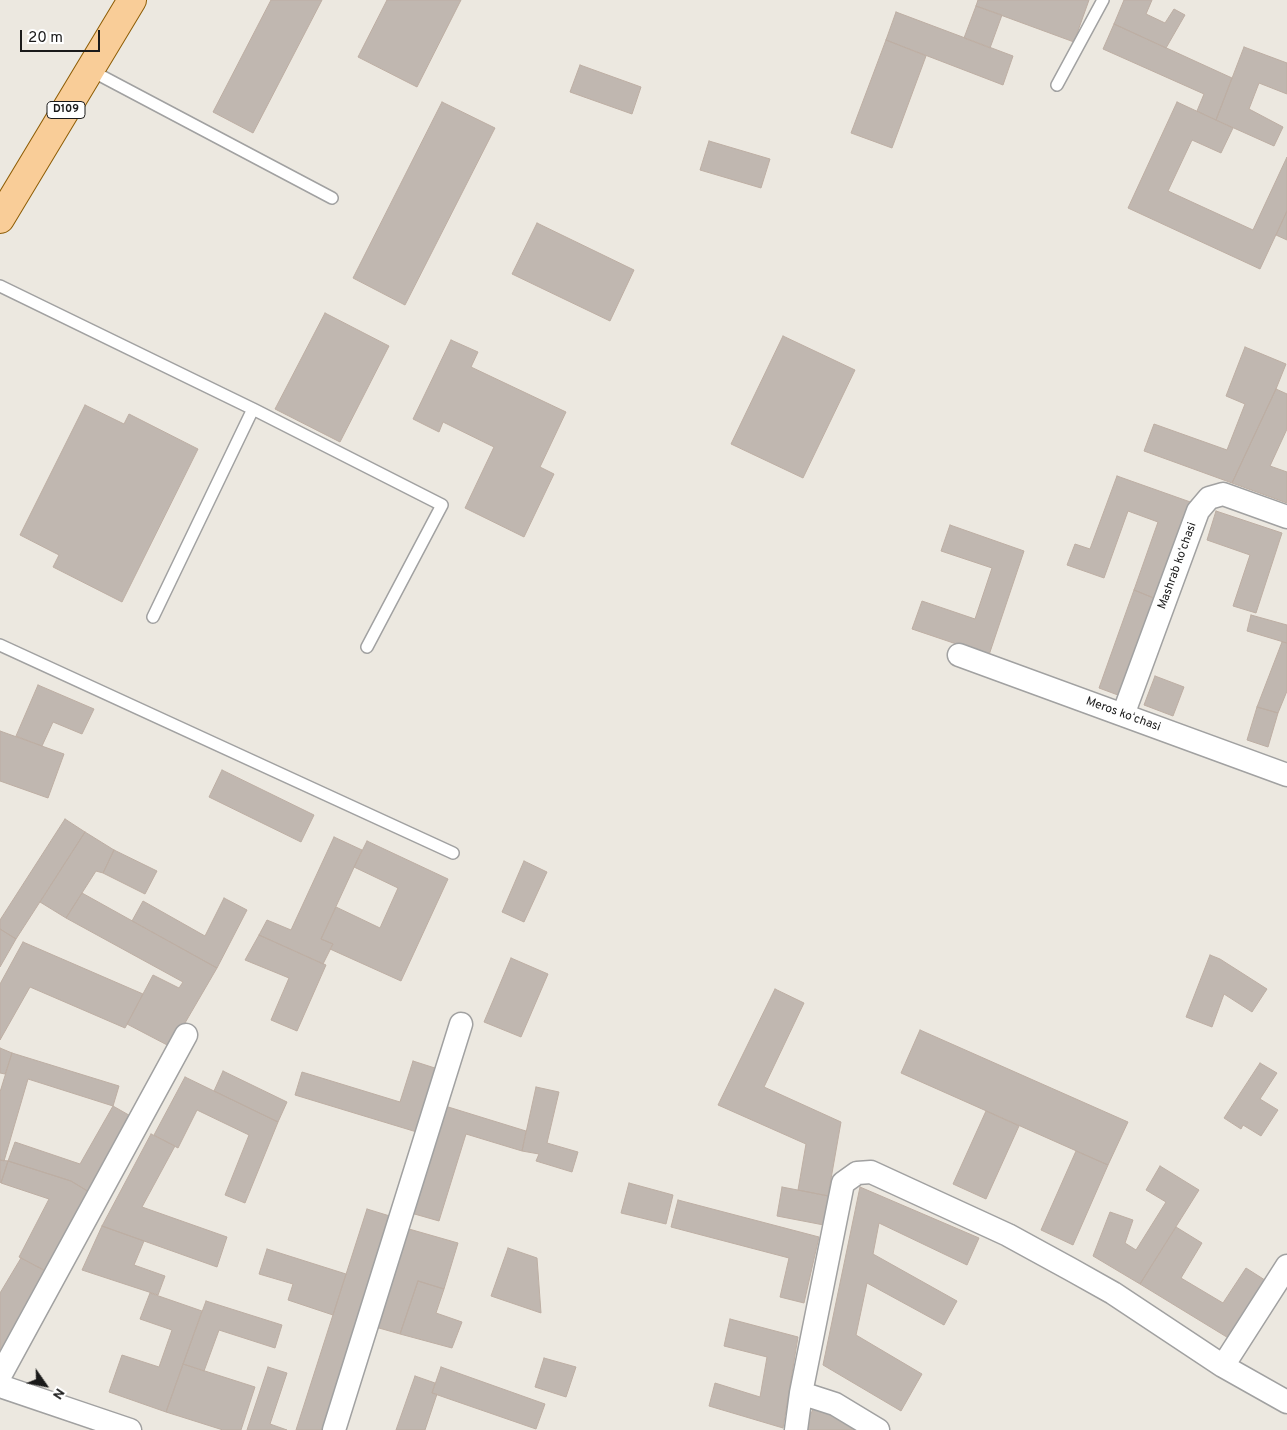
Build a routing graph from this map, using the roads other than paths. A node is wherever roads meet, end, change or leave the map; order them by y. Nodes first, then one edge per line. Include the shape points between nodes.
1 (132, 0) edge
2 (1103, 0) edge
3 (90, 70) junction
4 (1058, 85) dead end
5 (332, 198) dead end
6 (0, 219) edge
7 (0, 286) edge
8 (253, 409) junction
9 (1287, 517) edge
10 (153, 617) dead end
11 (0, 645) edge
12 (367, 648) dead end
13 (959, 655) dead end
14 (1123, 715) junction
15 (1287, 775) edge
16 (453, 853) dead end
17 (461, 1024) dead end
18 (186, 1035) dead end
19 (1287, 1266) edge
20 (1223, 1366) junction
21 (0, 1376) edge
22 (0, 1386) edge
23 (802, 1393) junction
24 (1287, 1402) edge
25 (130, 1430) edge
26 (334, 1430) edge
27 (796, 1430) edge
28 (878, 1430) edge

1 - 3 main road, D109
2 - 4 lane
3 - 5 lane
3 - 6 main road, D109
7 - 8 lane
8 - 10 lane
8 - 12 lane via 442,505
9 - 14 street, Mashrab koʻchasi via 1223,494 1209,498 1198,511
11 - 16 lane
13 - 14 street, Meros koʻchasi
14 - 15 street, Meros koʻchasi
17 - 26 street
18 - 21 street
19 - 20 street
20 - 23 street via 1113,1293 1072,1270 1008,1235 871,1172 857,1173 843,1183
20 - 24 street
22 - 25 street
23 - 27 street
23 - 28 street via 834,1404

